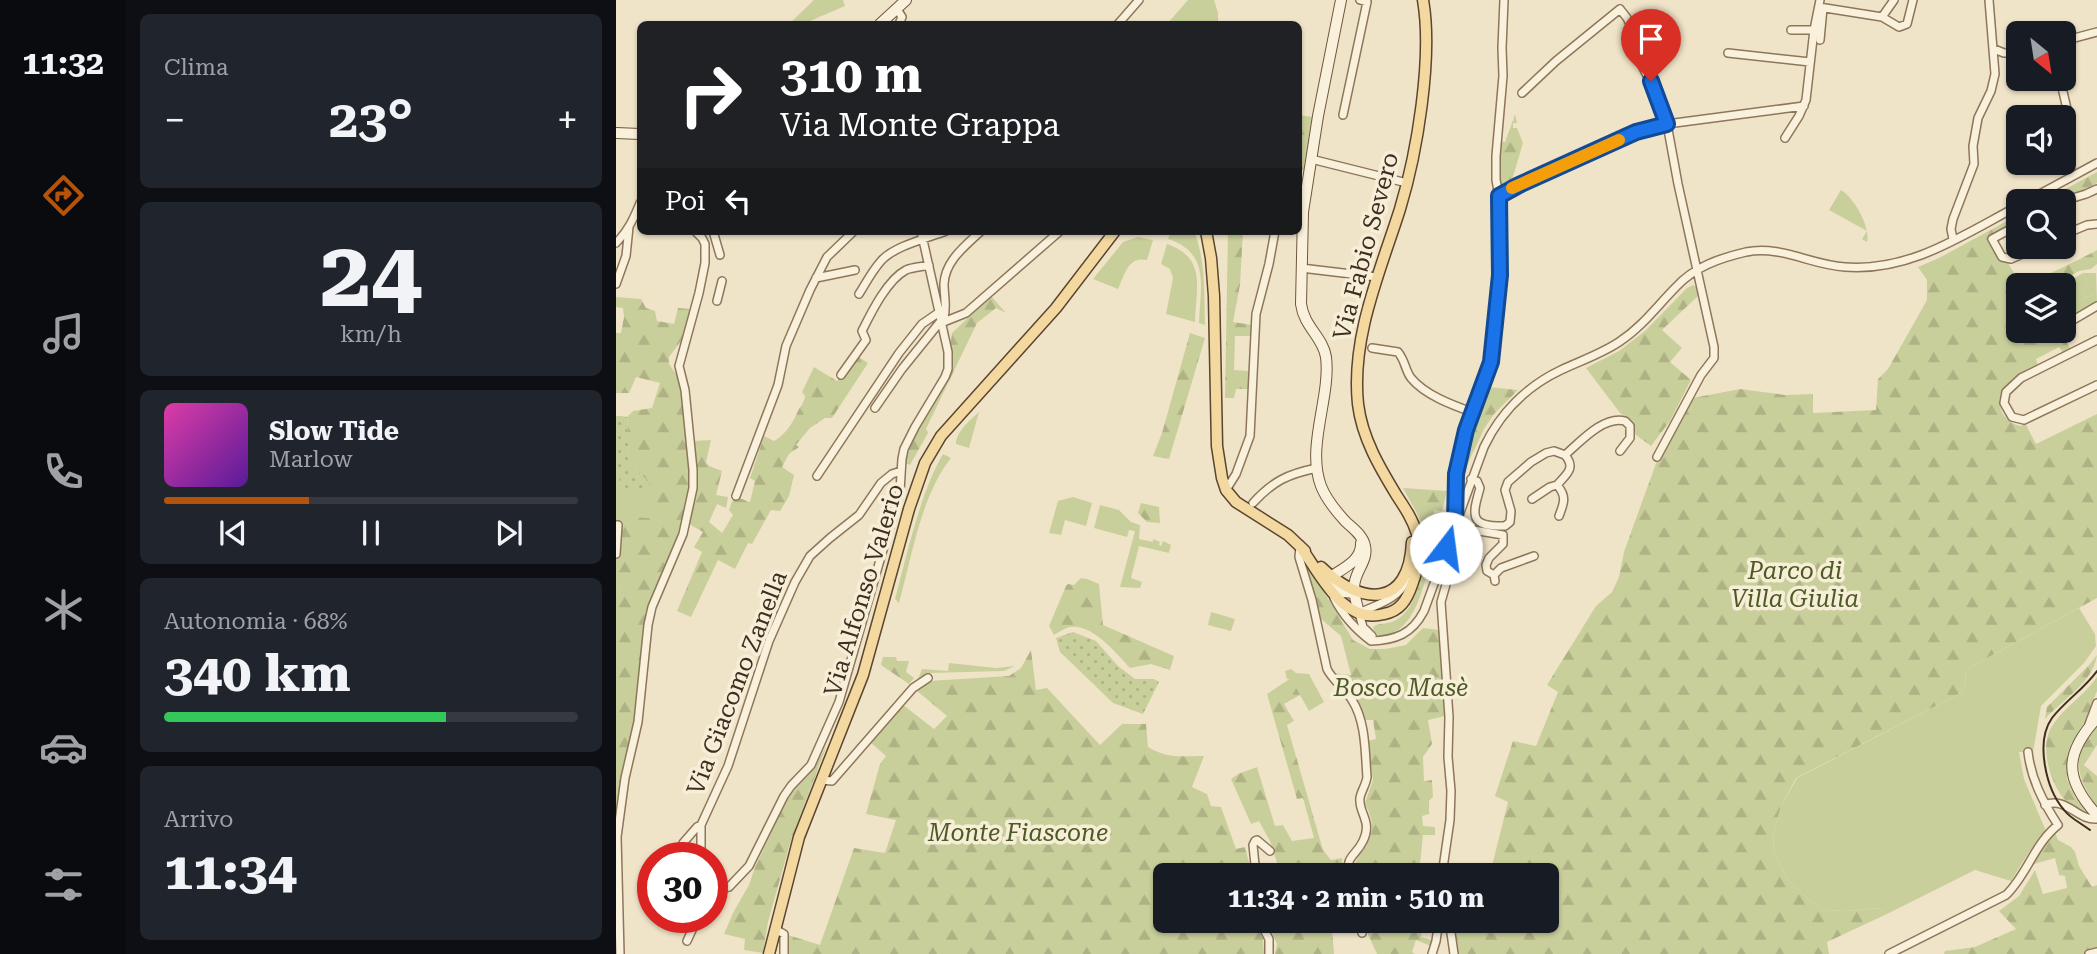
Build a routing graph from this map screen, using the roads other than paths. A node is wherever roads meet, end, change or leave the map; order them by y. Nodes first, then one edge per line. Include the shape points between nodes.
1 (906, 0) edge
2 (1139, 0) edge
3 (1341, 0) edge
4 (1360, 0) edge
5 (1423, 0) edge
6 (1504, 0) edge
7 (1894, 0) edge
8 (1913, 0) edge
9 (1989, 0) edge
10 (1821, 5) edge
11 (897, 9) junction
12 (1882, 17) junction
13 (883, 21) edge
14 (901, 21) edge
15 (1121, 21) edge
16 (1791, 30) dead end
17 (1814, 30) junction
18 (2097, 32) edge
19 (2076, 38) edge
20 (1820, 40) dead end
21 (1994, 49) junction
22 (1728, 53) dead end
23 (2006, 53) edge
24 (1810, 62) junction
25 (1522, 93) dead end
26 (1804, 106) junction
27 (1343, 115) dead end
28 (1667, 124) junction
29 (616, 133) edge
30 (637, 134) edge
31 (1784, 138) dead end
32 (1311, 159) junction
33 (2097, 163) edge
34 (1407, 183) junction
35 (2049, 189) edge
36 (2097, 189) edge
37 (1499, 196) junction
38 (2076, 197) edge
39 (637, 210) edge
40 (2006, 212) edge
41 (2097, 225) edge
42 (629, 227) junction
43 (2076, 230) edge
44 (2006, 231) edge
45 (699, 235) edge
46 (713, 235) edge
47 (850, 235) edge
48 (921, 235) edge
49 (935, 235) edge
50 (977, 235) edge
51 (1055, 235) edge
52 (1112, 235) edge
53 (1207, 235) edge
54 (1274, 235) edge
55 (1953, 239) junction
56 (922, 240) junction
57 (616, 243) edge
58 (720, 255) dead end
59 (2006, 258) edge
60 (929, 265) junction
61 (1301, 268) junction
62 (1698, 269) junction
63 (855, 270) dead end
64 (1377, 277) junction
65 (817, 278) junction
66 (722, 281) dead end
67 (616, 284) edge
68 (859, 294) dead end
69 (717, 301) dead end
70 (2097, 306) edge
71 (938, 313) junction
72 (2076, 320) edge
73 (940, 323) junction
74 (2097, 340) edge
75 (1372, 348) dead end
76 (841, 375) dead end
77 (2097, 385) edge
78 (875, 408) dead end
79 (1472, 412) junction
80 (1620, 451) dead end
81 (1565, 455) junction
82 (1657, 457) dead end
83 (1317, 468) junction
84 (901, 471) junction
85 (817, 476) dead end
86 (1471, 479) junction
87 (1557, 485) junction
88 (1226, 490) junction
89 (1397, 495) junction
90 (736, 496) dead end
91 (1532, 499) dead end
92 (1253, 503) dead end
93 (1559, 516) dead end
94 (616, 525) edge
95 (1455, 525) junction
96 (1360, 536) junction
97 (1300, 546) junction
98 (1446, 548) junction
99 (616, 554) edge
100 (1412, 554) junction
101 (1534, 556) dead end
102 (1328, 579) junction
103 (1355, 592) junction
104 (1359, 613) junction
105 (1380, 615) junction
106 (1357, 631) junction
107 (1371, 636) junction
108 (1382, 641) junction
109 (849, 671) junction
110 (863, 675) junction
111 (928, 678) dead end
112 (839, 702) junction
113 (2097, 703) edge
114 (851, 706) junction
115 (2097, 718) edge
116 (2088, 728) junction
117 (2028, 752) dead end
118 (821, 780) junction
119 (2045, 804) junction
120 (2097, 817) edge
121 (701, 825) junction
122 (684, 842) edge
123 (701, 842) edge
124 (1270, 851) dead end
125 (1255, 863) edge
126 (1348, 863) edge
127 (1444, 863) edge
128 (728, 887) edge
129 (775, 929) junction
130 (691, 933) edge
131 (1266, 933) edge
132 (1438, 933) edge
133 (1451, 933) edge
134 (687, 941) dead end
135 (2097, 952) edge
136 (620, 954) edge
137 (769, 954) edge
138 (784, 954) edge
139 (1269, 954) edge
140 (1432, 954) edge
141 (1454, 954) edge
142 (1889, 954) edge
143 (2089, 954) edge

1 - 11 main road
2 - 15 street
3 - 32 main road
4 - 27 street via 1367,2
5 - 34 main road, Via Fabio Severo via 1424,67
6 - 37 street via 1496,156
7 - 12 street
8 - 12 street via 1907,24 1892,24
9 - 21 street
10 - 12 street
10 - 17 street
10 - 20 street
11 - 13 main road
11 - 14 street
16 - 17 street
17 - 24 street
18 - 19 street
21 - 23 street
21 - 55 street via 1994,81 1978,118 1974,164 1953,219
22 - 24 street
24 - 26 street
25 - 28 street via 1620,9 1632,28
26 - 28 street
26 - 31 street
28 - 37 street via 1636,132
28 - 62 street
29 - 30 main road
32 - 34 street
32 - 61 main road
33 - 35 street
34 - 64 main road, Via Fabio Severo
36 - 38 street
37 - 79 street via 1500,275 1491,362
39 - 42 street
40 - 55 street
41 - 43 street
42 - 57 street
42 - 67 street via 626,256
44 - 59 street via 1992,239
45 - 136 street via 705,244 705,263 679,366 693,488 683,534 648,625 638,722 617,837
46 - 58 street
47 - 65 street via 827,257
48 - 56 street
49 - 56 street
50 - 73 street via 948,269 946,310
51 - 73 street via 966,313
52 - 110 main road, Via Alfonso Valerio via 1056,308 932,449 909,509
53 - 88 main road via 1218,458
54 - 88 street via 1256,314 1250,436
55 - 62 street via 1910,260 1880,266 1844,267 1763,250
56 - 60 street
56 - 68 street via 881,260
60 - 71 street
60 - 76 street via 907,270 886,290 862,331 866,340
61 - 64 street
61 - 83 main road via 1302,312 1326,355
62 - 82 street via 1714,358
62 - 86 street via 1619,342 1558,371 1505,411
63 - 65 street
64 - 89 main road, Via Fabio Severo via 1360,346 1358,406 1371,448
65 - 90 street via 786,346 778,385
66 - 69 street
70 - 72 street
71 - 73 street
71 - 85 street via 922,324 899,353
73 - 78 street
73 - 84 street via 948,369 908,439
74 - 77 street via 2021,378 2006,392 2004,403 2012,417 2024,420
75 - 79 street via 1398,352 1413,380 1446,402
79 - 95 street via 1456,474
80 - 81 street via 1630,438 1630,426 1614,419
81 - 86 street via 1554,450 1546,453 1508,482 1510,523 1504,526 1483,525 1477,519 1473,511 1480,488
81 - 87 street via 1571,466
83 - 92 street via 1283,477
83 - 96 main road via 1329,501
84 - 109 street via 900,491
84 - 121 street, Via Giacomo Zanella via 881,482 859,515 810,556 769,641 728,766
86 - 95 street
87 - 91 street
87 - 93 street via 1565,498
88 - 97 main road
89 - 100 main road, Via Fabio Severo via 1410,528
89 - 105 main road, Via Fabio Severo via 1417,534 1418,565 1407,598 1396,610
94 - 99 street
95 - 98 street
95 - 101 street via 1503,535 1503,544 1486,565 1494,578 1501,568
96 - 102 main road via 1361,552 1356,559
96 - 103 main road via 1366,548
97 - 102 main road
97 - 126 street via 1328,668 1353,702 1364,738 1367,785 1360,802 1367,826 1363,842
98 - 108 street via 1419,621 1404,635
98 - 127 street via 1453,560 1441,602 1451,790
100 - 103 main road via 1405,576 1390,591
100 - 104 street, Via Fabio Severo via 1401,590
102 - 103 main road
102 - 104 main road via 1337,599
102 - 106 street via 1336,604
103 - 104 main road
104 - 105 main road
104 - 106 street via 1354,620
104 - 107 street
105 - 107 street via 1369,623
106 - 108 street via 1371,641
107 - 108 street
109 - 110 street
109 - 112 street
110 - 114 main road, Via Alfonso Valerio
111 - 118 street via 913,688 832,781
112 - 114 street
112 - 128 street via 811,765 784,796 749,866
113 - 116 street
114 - 118 main road, Via Alfonso Valerio
115 - 116 main road
116 - 120 main road via 2071,768 2082,798
117 - 119 street
118 - 129 main road, Via Alfonso Valerio via 799,837
119 - 120 street via 2059,803 2090,819
119 - 142 street via 2058,825 2041,842 2012,889
121 - 122 street, Via Giacomo Zanella
121 - 123 street, Via Giacomo Zanella
124 - 125 street via 1255,841
129 - 137 main road, Via Alfonso Valerio
129 - 138 street via 784,934
130 - 134 street
131 - 139 street
132 - 140 street
133 - 141 street
135 - 143 street

